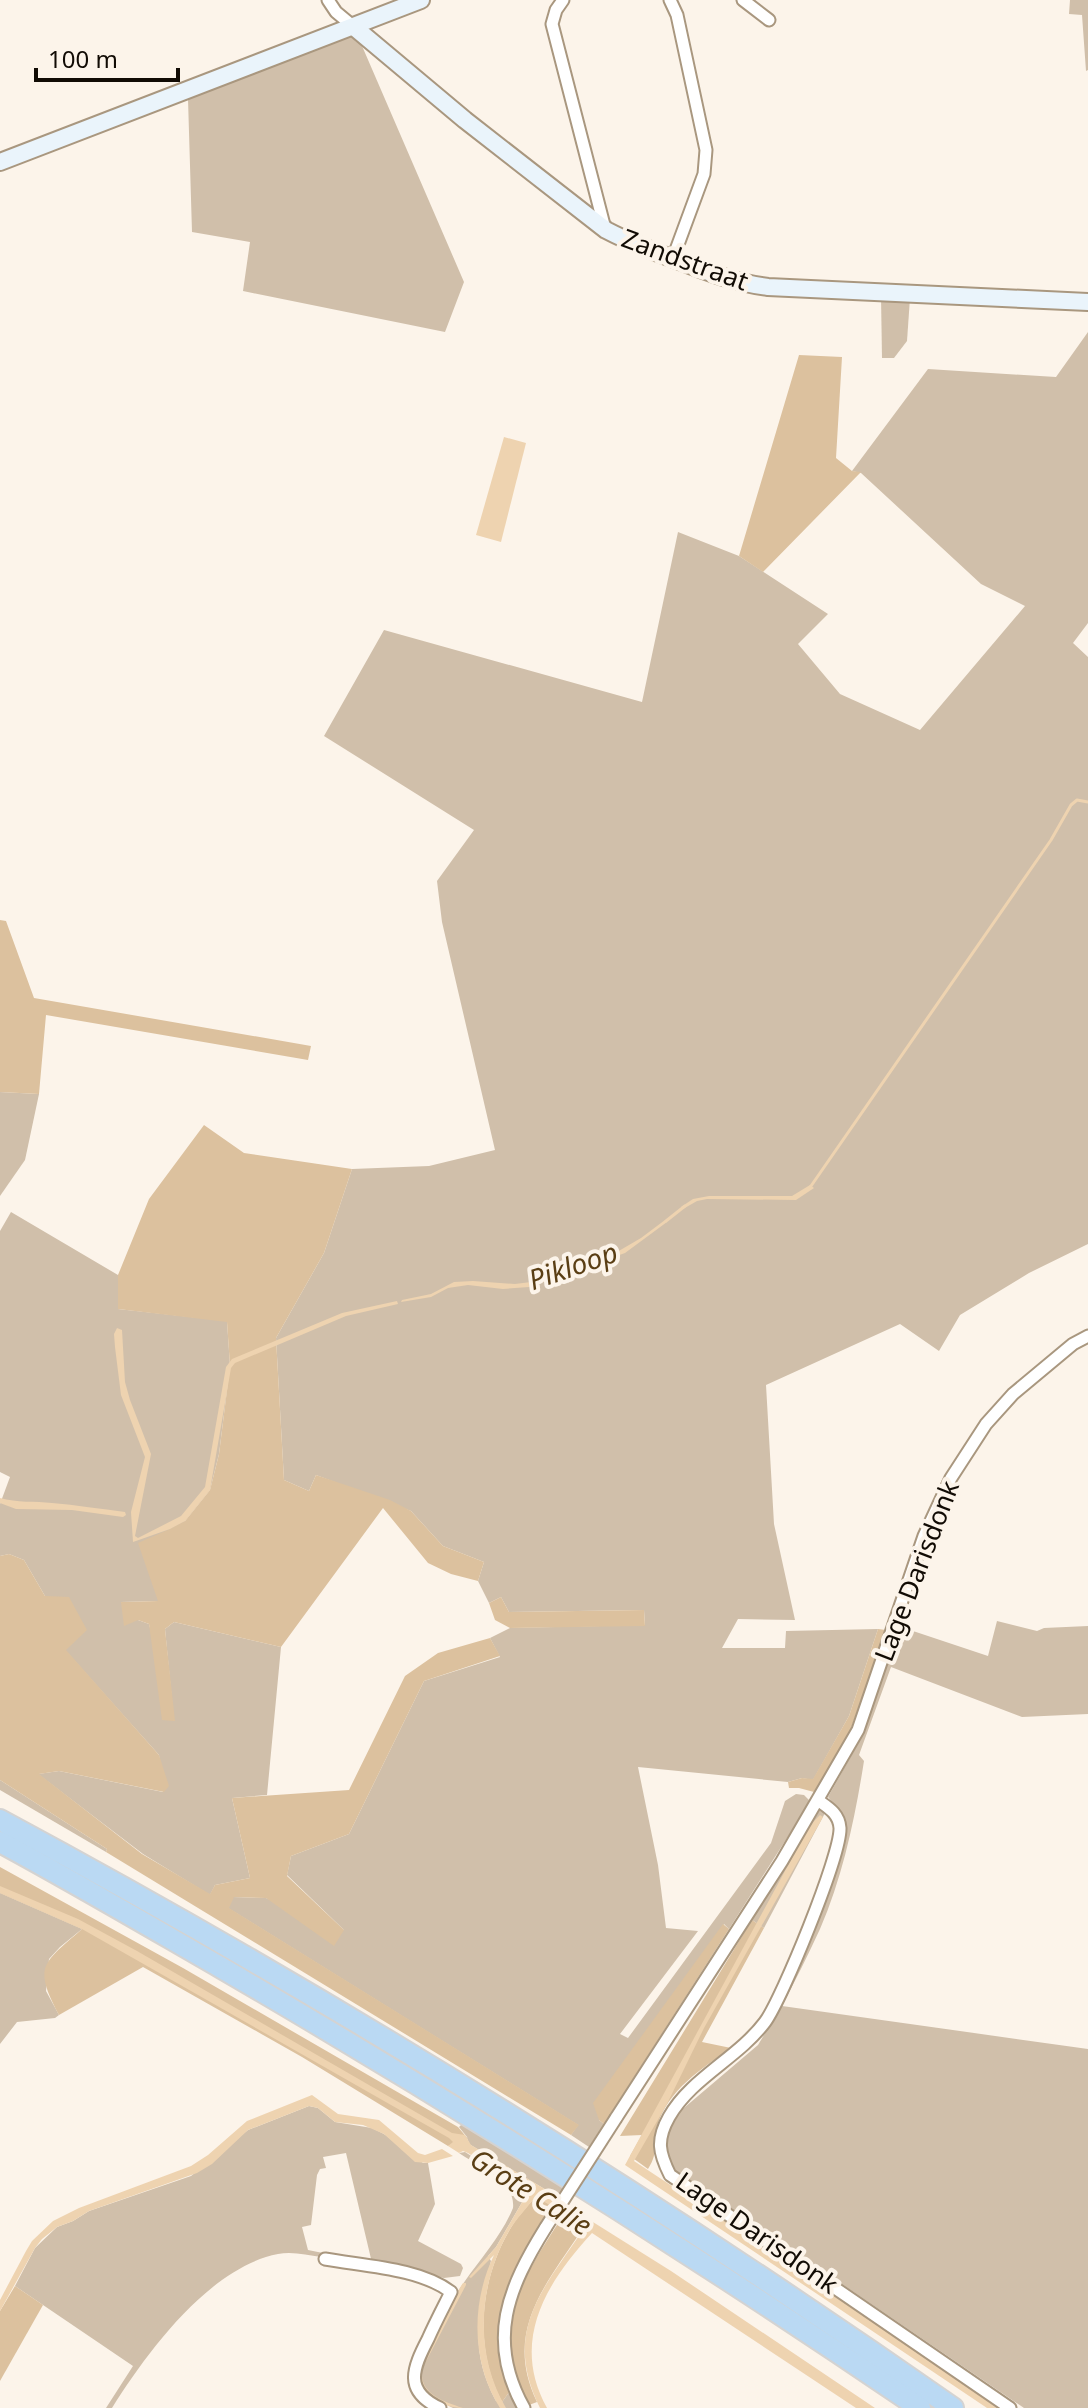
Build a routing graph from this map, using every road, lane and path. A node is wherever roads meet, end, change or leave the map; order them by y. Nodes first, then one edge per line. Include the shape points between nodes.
1 (328, 0) edge
2 (421, 0) edge
3 (563, 0) edge
4 (670, 0) edge
5 (743, 0) edge
6 (769, 20) dead end
7 (354, 27) junction
8 (0, 162) edge
9 (606, 230) junction
10 (673, 258) junction
11 (1088, 302) edge
12 (1088, 1336) edge
13 (819, 1801) junction
14 (0, 1820) edge
15 (0, 1842) edge
16 (325, 2259) dead end
17 (440, 2408) edge
18 (524, 2408) edge
19 (920, 2408) edge
20 (953, 2408) edge
21 (1010, 2408) edge

1 - 7 street
2 - 7 street
3 - 9 street via 552,24
4 - 10 street via 706,150 704,174
5 - 6 street
7 - 8 street
7 - 9 street, Zandstraat
9 - 10 street, Zandstraat
10 - 11 street, Zandstraat via 721,277 768,287
12 - 13 street, Lage Darisdonk via 1013,1394 951,1478 924,1536 858,1730
13 - 18 street, Lage Darisdonk, bridge via 523,2264 506,2311 504,2334 510,2374
13 - 21 street, Lage Darisdonk via 835,1812 838,1844 778,2000 750,2040 670,2115 660,2154 670,2175
14 - 20 highway via 317,2000 570,2154
15 - 19 highway via 385,2063 781,2313
16 - 17 street via 419,2276 451,2292 414,2374 421,2395

